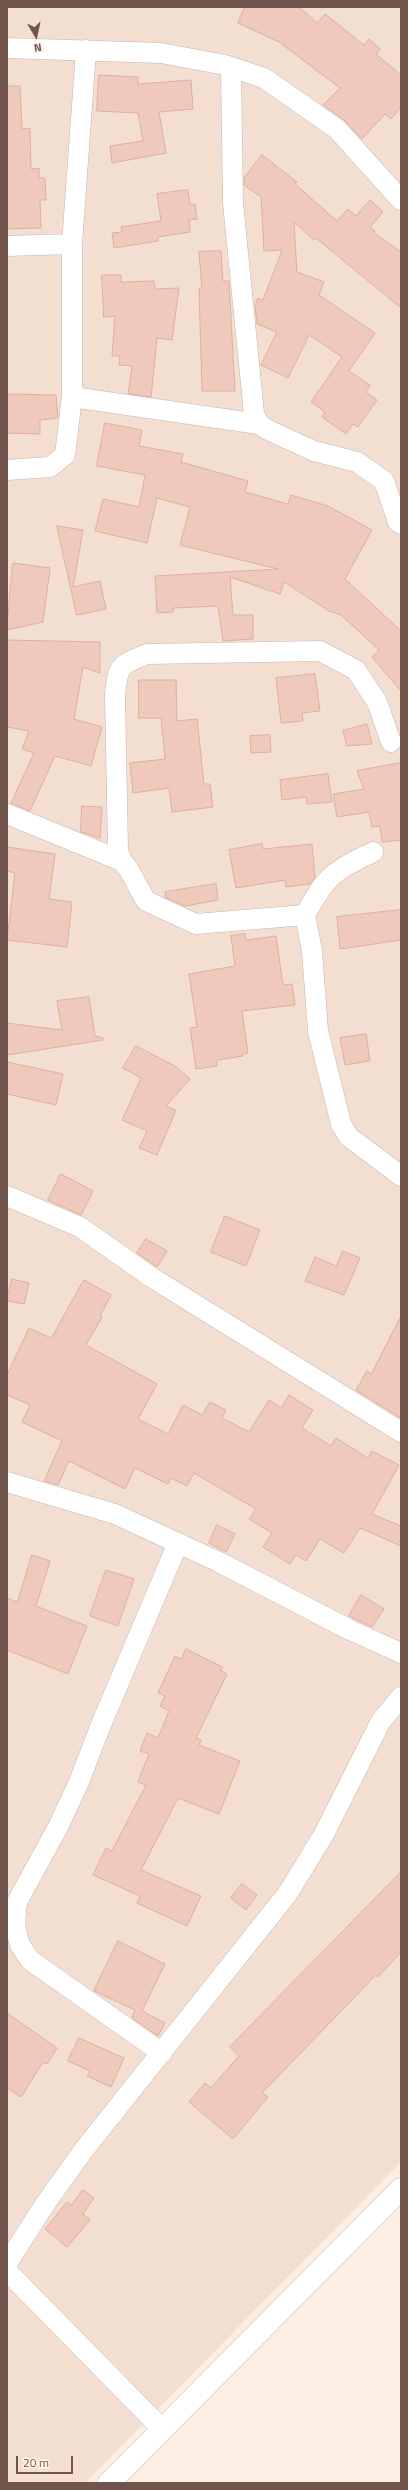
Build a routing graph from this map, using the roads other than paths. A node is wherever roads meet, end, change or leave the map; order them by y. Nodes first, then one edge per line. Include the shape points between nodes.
1 (7, 48) edge
2 (86, 50) junction
3 (231, 67) junction
4 (401, 200) edge
5 (72, 244) junction
6 (7, 246) edge
7 (72, 397) junction
8 (259, 424) junction
9 (7, 470) edge
10 (401, 524) edge
11 (391, 742) dead end
12 (7, 814) edge
13 (373, 852) dead end
14 (122, 861) junction
15 (305, 915) junction
16 (401, 1176) edge
17 (7, 1196) edge
18 (401, 1432) edge
19 (7, 1482) edge
20 (178, 1543) junction
21 (401, 1653) edge
22 (401, 1697) edge
23 (162, 2053) junction
24 (401, 2189) edge
25 (7, 2264) edge
26 (7, 2271) edge
27 (162, 2429) junction
28 (109, 2483) edge

1 - 2 street
2 - 3 street via 161,53
2 - 5 street
3 - 4 street via 264,78 338,129
3 - 8 street via 233,203 254,414
5 - 6 street
5 - 7 street
7 - 8 street
7 - 9 street via 65,455 50,467
8 - 10 street via 314,452 357,462 384,480 398,522
11 - 14 street via 377,702 356,670 320,651 147,654 126,663 117,673 115,695 118,851
12 - 14 street
13 - 15 street via 338,869 322,885
14 - 15 street via 146,901 196,924
15 - 16 street via 312,951 318,1031 341,1124 349,1136
17 - 18 street via 80,1227 151,1278
19 - 20 street via 114,1514
20 - 21 street
20 - 23 street via 102,1720 79,1782 17,1902 15,1926 20,1945 30,1960
22 - 23 street via 381,1721 324,1834 288,1893
23 - 25 street via 83,2151
24 - 27 main road
26 - 27 street
27 - 28 main road

